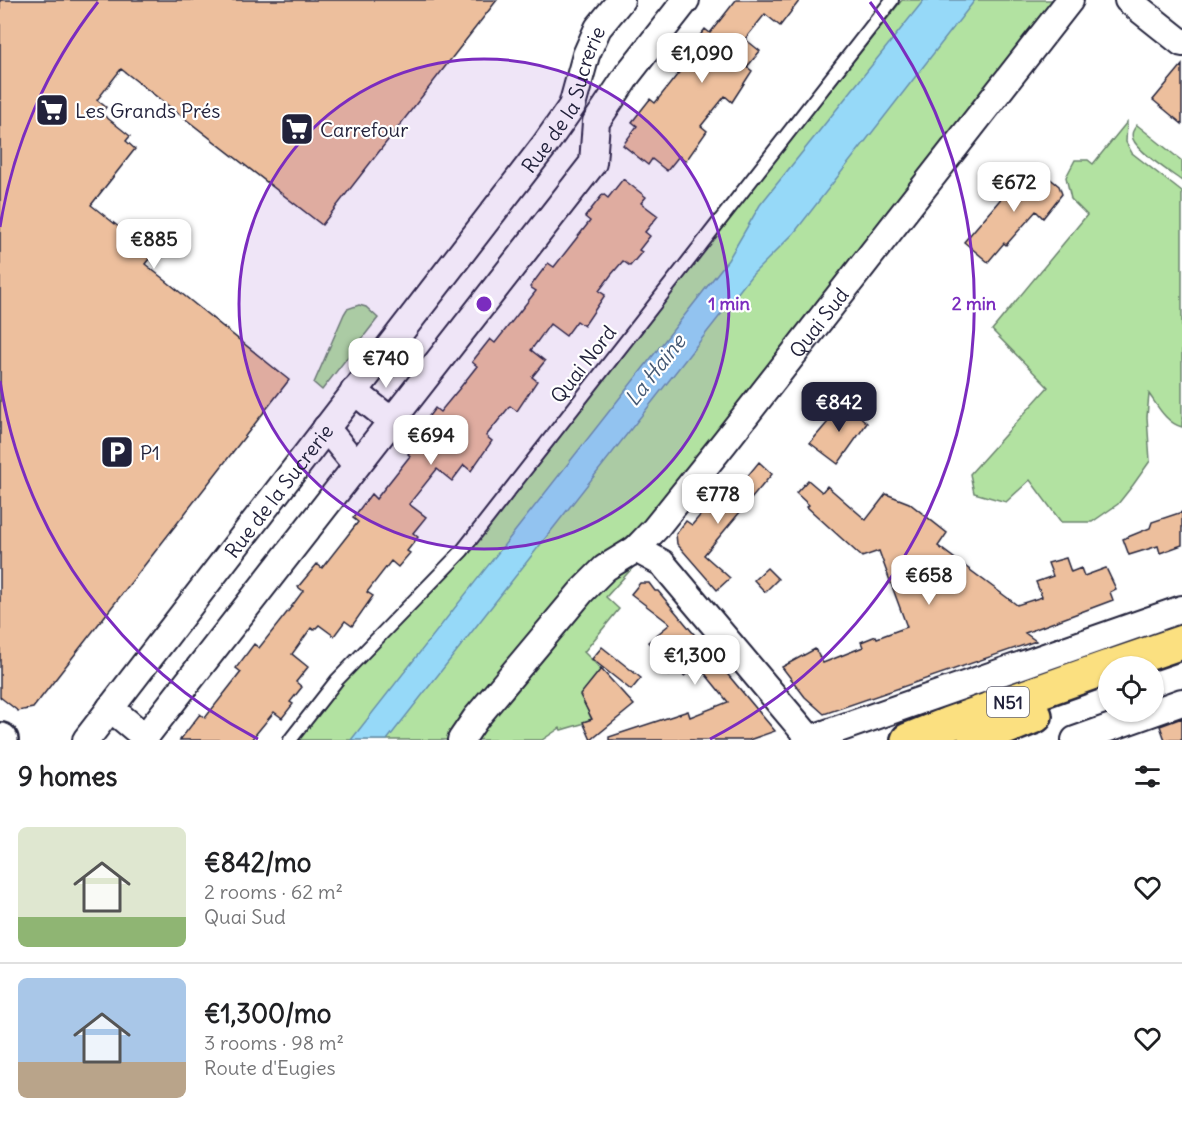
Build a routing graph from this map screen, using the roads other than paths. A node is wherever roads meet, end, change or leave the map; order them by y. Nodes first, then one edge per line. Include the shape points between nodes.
1 (621, 0) edge
2 (686, 0) edge
3 (892, 0) edge
4 (1070, 0) edge
5 (1128, 0) edge
6 (1182, 44) edge
7 (354, 391) junction
8 (390, 420) junction
9 (326, 428) junction
10 (356, 465) junction
11 (636, 549) junction
12 (1182, 609) edge
13 (1182, 642) edge
14 (1142, 656) edge
15 (1182, 665) edge
16 (1098, 671) edge
17 (1164, 671) edge
18 (1098, 694) edge
19 (1182, 702) edge
20 (110, 708) junction
21 (86, 740) edge
22 (290, 740) edge
23 (461, 740) edge
24 (808, 740) edge
25 (908, 740) edge
26 (975, 740) edge
27 (1075, 740) edge

1 - 7 street, Rue de la Sucrerie via 598,28 572,106
2 - 8 street via 596,122 593,163
3 - 22 lane, Quai Nord via 462,551 337,680
4 - 11 street, Quai Sud via 724,443
5 - 6 street
7 - 8 street
7 - 9 street, Rue de la Sucrerie
8 - 10 street
9 - 10 street
9 - 20 street, Rue de la Sucrerie
10 - 20 street via 145,737
11 - 23 street, Quai Sud via 605,568 582,591
11 - 24 street via 662,563
12 - 24 street
13 - 14 main road, N51
15 - 17 main road
16 - 25 main road, N51
18 - 26 main road, N51
19 - 27 street
20 - 21 street, Rue de la Sucrerie

